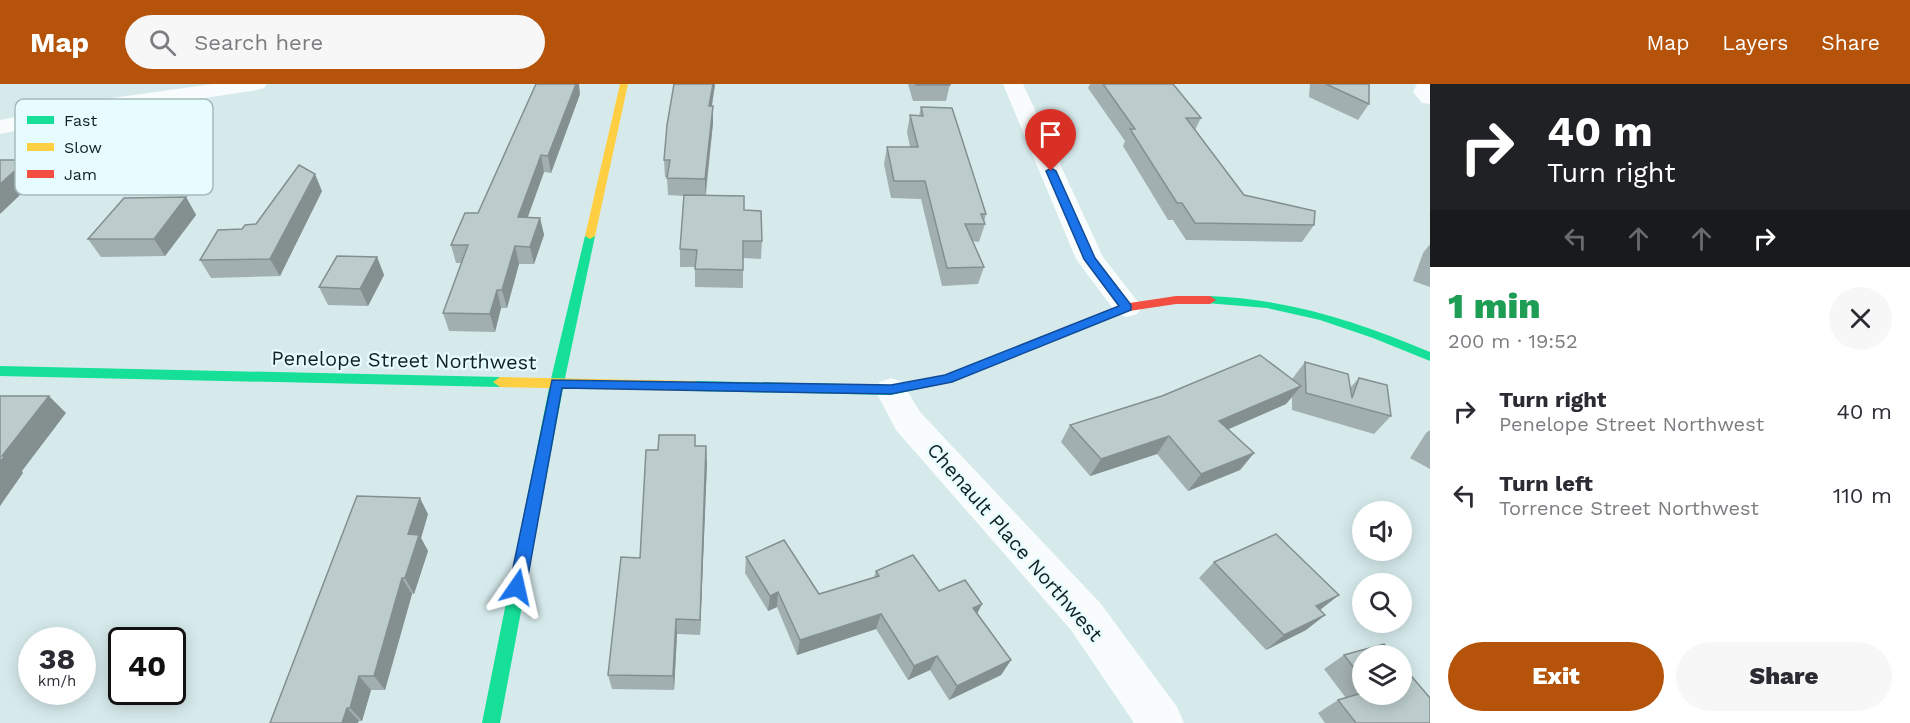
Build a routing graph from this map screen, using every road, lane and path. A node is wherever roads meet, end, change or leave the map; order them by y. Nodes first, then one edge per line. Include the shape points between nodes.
1 (257, 84) edge
2 (624, 84) edge
3 (1013, 84) edge
4 (1427, 84) edge
5 (1430, 98) edge
6 (153, 99) edge
7 (15, 124) edge
8 (0, 127) edge
9 (1127, 307) junction
10 (1430, 357) edge
11 (0, 371) edge
12 (557, 383) junction
13 (891, 390) junction
14 (491, 723) edge
15 (1161, 723) edge

1 - 6 street
2 - 12 street
3 - 9 street via 1090,259
4 - 5 street via 1424,92
7 - 8 street
9 - 10 street, Penelope Street Northwest via 1176,300 1231,300 1300,310 1368,330
9 - 13 street, Penelope Street Northwest via 947,379
11 - 12 street, Penelope Street Northwest
12 - 13 street, Penelope Street Northwest
12 - 14 street
13 - 15 street, Chenault Place Northwest via 908,421 1086,617

